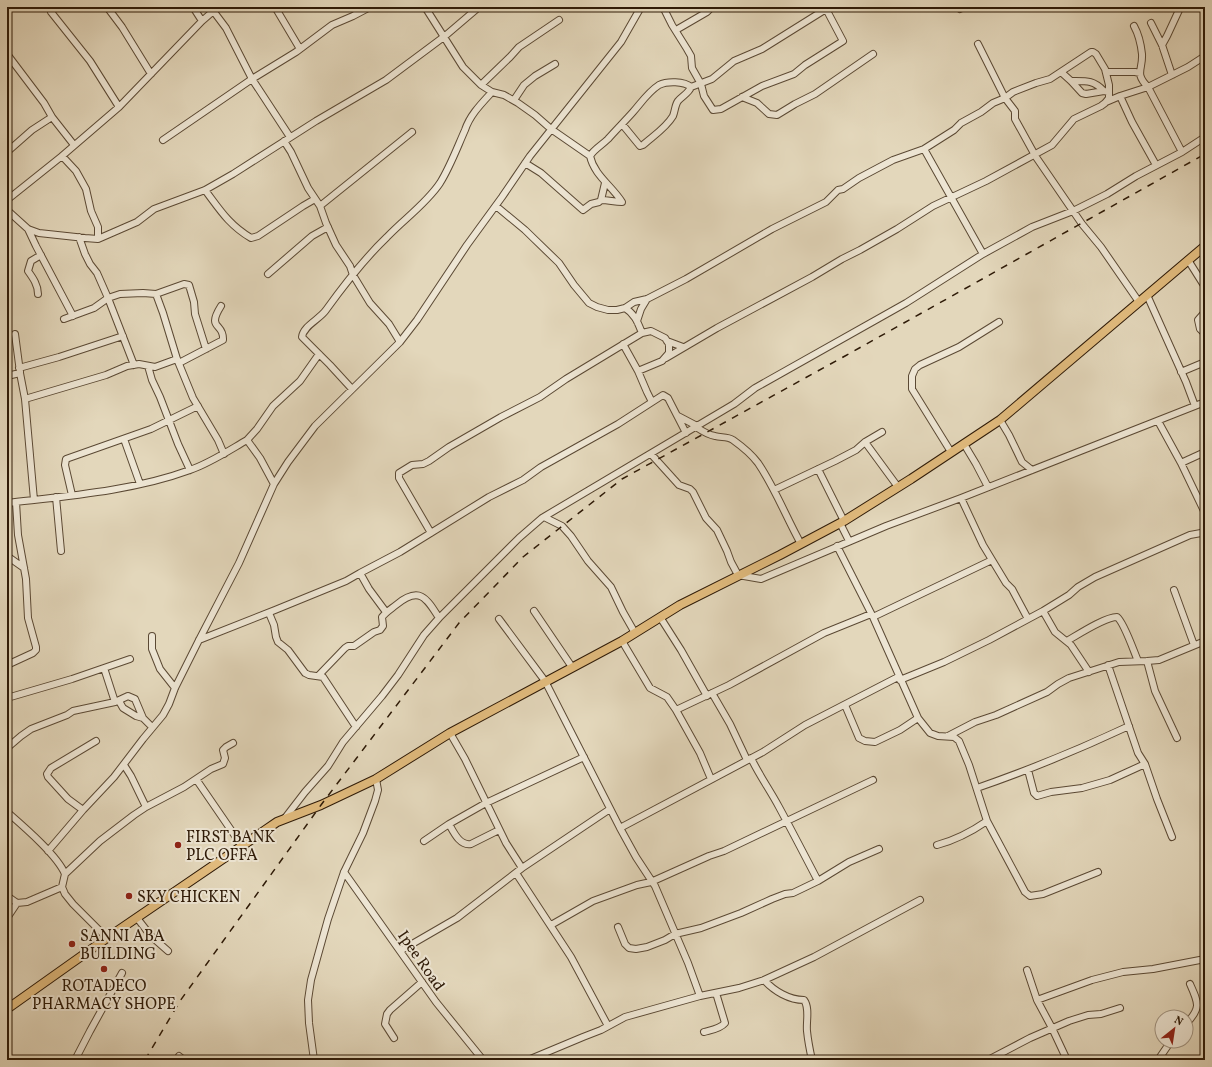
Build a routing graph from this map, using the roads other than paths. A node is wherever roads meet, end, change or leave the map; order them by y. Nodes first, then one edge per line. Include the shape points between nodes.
1 (57, 7) edge
2 (107, 7) edge
3 (192, 7) edge
4 (275, 7) edge
5 (370, 7) edge
6 (425, 7) edge
7 (479, 7) edge
8 (641, 7) edge
9 (663, 7) edge
10 (712, 7) edge
11 (959, 7) edge
12 (964, 7) edge
13 (827, 8) edge
14 (1180, 8) dead end
15 (216, 9) edge
16 (559, 20) dead end
17 (202, 21) junction
18 (1151, 23) dead end
19 (1134, 26) dead end
20 (676, 30) junction
21 (445, 36) junction
22 (978, 44) dead end
23 (1162, 45) junction
24 (300, 49) junction
25 (7, 54) edge
26 (873, 54) dead end
27 (1205, 56) edge
28 (555, 64) dead end
29 (1061, 72) junction
30 (1106, 72) junction
31 (1140, 73) junction
32 (151, 74) junction
33 (1172, 75) junction
34 (252, 79) junction
35 (1072, 81) junction
36 (701, 84) junction
37 (481, 85) junction
38 (691, 87) junction
39 (1148, 87) junction
40 (492, 92) junction
41 (1107, 92) junction
42 (1120, 96) junction
43 (742, 97) junction
44 (1005, 98) junction
45 (514, 100) junction
46 (1105, 103) junction
47 (118, 107) junction
48 (52, 117) junction
49 (622, 124) junction
50 (551, 129) junction
51 (412, 132) dead end
52 (290, 137) junction
53 (1205, 137) edge
54 (163, 140) dead end
55 (284, 141) junction
56 (74, 145) junction
57 (924, 149) junction
58 (7, 152) edge
59 (1182, 152) junction
60 (1034, 154) junction
61 (62, 156) junction
62 (590, 156) junction
63 (526, 163) junction
64 (1156, 166) junction
65 (605, 182) junction
66 (205, 190) junction
67 (951, 198) junction
68 (316, 199) junction
69 (7, 200) edge
70 (601, 200) junction
71 (320, 206) junction
72 (496, 206) junction
73 (7, 210) edge
74 (1073, 211) junction
75 (328, 227) junction
76 (28, 229) junction
77 (79, 237) junction
78 (98, 239) junction
79 (1205, 246) edge
80 (983, 254) junction
81 (41, 256) junction
82 (1188, 260) junction
83 (268, 274) dead end
84 (353, 276) junction
85 (1205, 287) edge
86 (38, 294) dead end
87 (156, 294) junction
88 (1147, 295) junction
89 (108, 298) junction
90 (647, 299) junction
91 (1139, 302) junction
92 (221, 306) dead end
93 (625, 308) junction
94 (1205, 312) edge
95 (73, 316) junction
96 (64, 319) dead end
97 (637, 321) junction
98 (999, 322) dead end
99 (642, 333) junction
100 (15, 334) dead end
101 (1205, 334) edge
102 (123, 336) junction
103 (667, 341) junction
104 (400, 342) junction
105 (623, 344) junction
106 (683, 347) junction
107 (206, 349) junction
108 (319, 354) junction
109 (666, 358) junction
110 (178, 361) junction
111 (1205, 362) edge
112 (134, 365) junction
113 (148, 366) junction
114 (19, 371) junction
115 (638, 371) junction
116 (1181, 372) junction
117 (7, 376) edge
118 (352, 389) junction
119 (25, 399) junction
120 (652, 402) junction
121 (1205, 402) edge
122 (198, 406) junction
123 (1195, 406) junction
124 (678, 416) junction
125 (1000, 420) junction
126 (169, 421) junction
127 (1158, 421) junction
128 (697, 426) junction
129 (882, 432) dead end
130 (686, 433) junction
131 (124, 439) junction
132 (246, 440) junction
133 (865, 442) junction
134 (964, 444) junction
135 (951, 452) junction
136 (1205, 452) edge
137 (224, 454) junction
138 (651, 454) junction
139 (1181, 463) junction
140 (818, 469) junction
141 (190, 470) junction
142 (1032, 470) junction
143 (140, 484) junction
144 (274, 484) junction
145 (898, 487) junction
146 (988, 487) junction
147 (774, 490) junction
148 (72, 495) junction
149 (56, 497) junction
150 (961, 498) junction
151 (34, 500) junction
152 (16, 502) junction
153 (7, 503) edge
154 (1205, 513) edge
155 (544, 517) junction
156 (842, 522) junction
157 (1205, 530) edge
158 (431, 533) junction
159 (849, 541) junction
160 (801, 544) junction
161 (837, 546) junction
162 (61, 551) dead end
163 (7, 556) edge
164 (992, 560) junction
165 (24, 568) junction
166 (360, 573) junction
167 (738, 575) junction
168 (1174, 590) dead end
169 (534, 611) dead end
170 (1043, 611) junction
171 (386, 612) junction
172 (269, 613) junction
173 (872, 615) junction
174 (439, 618) junction
175 (660, 618) junction
176 (1028, 619) junction
177 (499, 620) dead end
178 (635, 633) junction
179 (152, 636) dead end
180 (199, 640) junction
181 (622, 641) junction
182 (1067, 641) junction
183 (1205, 641) edge
184 (1194, 645) junction
185 (130, 659) dead end
186 (1138, 661) junction
187 (1146, 661) junction
188 (7, 665) edge
189 (1108, 665) junction
190 (572, 667) junction
191 (104, 668) junction
192 (1089, 672) junction
193 (318, 676) junction
194 (899, 679) junction
195 (545, 681) junction
196 (175, 688) junction
197 (710, 695) junction
198 (7, 697) edge
199 (117, 701) junction
200 (845, 705) junction
201 (676, 710) junction
202 (143, 718) junction
203 (918, 718) junction
204 (1129, 726) junction
205 (152, 727) junction
206 (356, 727) junction
207 (450, 732) junction
208 (946, 737) junction
209 (1177, 738) dead end
210 (96, 741) dead end
211 (233, 743) dead end
212 (7, 748) edge
213 (584, 757) junction
214 (749, 759) junction
215 (1145, 764) junction
216 (124, 765) junction
217 (1028, 770) junction
218 (196, 779) junction
219 (376, 779) junction
220 (712, 779) junction
221 (873, 780) dead end
222 (977, 788) junction
223 (486, 803) junction
224 (146, 807) junction
225 (610, 809) junction
226 (83, 810) junction
227 (7, 812) edge
228 (285, 818) junction
229 (787, 821) junction
230 (987, 821) junction
231 (449, 824) junction
232 (620, 828) junction
233 (499, 830) junction
234 (1172, 837) dead end
235 (424, 841) dead end
236 (936, 844) dead end
237 (242, 846) junction
238 (879, 849) dead end
239 (48, 851) junction
240 (522, 868) junction
241 (344, 872) junction
242 (1098, 872) dead end
243 (516, 873) junction
244 (65, 874) junction
245 (818, 881) junction
246 (651, 882) junction
247 (62, 887) junction
248 (7, 896) edge
249 (920, 900) dead end
250 (17, 903) junction
251 (7, 918) edge
252 (137, 918) junction
253 (551, 925) junction
254 (618, 926) dead end
255 (675, 934) junction
256 (107, 938) junction
257 (168, 951) dead end
258 (400, 951) junction
259 (1205, 959) edge
260 (1027, 970) dead end
261 (122, 972) dead end
262 (764, 980) junction
263 (422, 982) junction
264 (1190, 984) dead end
265 (716, 993) junction
266 (700, 996) junction
267 (1037, 1000) junction
268 (1120, 1008) dead end
269 (7, 1009) edge
270 (1194, 1015) edge
271 (608, 1026) junction
272 (1052, 1028) junction
273 (704, 1032) dead end
274 (394, 1038) dead end
275 (1166, 1049) edge
276 (75, 1060) edge
277 (314, 1060) edge
278 (483, 1060) edge
279 (528, 1060) edge
280 (812, 1060) edge
281 (988, 1060) edge
282 (1067, 1060) edge
283 (1158, 1060) edge

1 - 47 street via 51,12 90,61
2 - 32 street
3 - 17 street
4 - 24 street
5 - 24 street via 332,25
6 - 21 street
7 - 21 street
8 - 50 street via 621,42
9 - 20 street
10 - 20 street
11 - 12 street
13 - 36 street via 762,49 734,61 717,76
13 - 43 street via 843,41 794,74
14 - 23 street
15 - 17 street
15 - 34 street
16 - 37 street via 519,47
17 - 32 street
18 - 23 street
19 - 31 street via 1142,55
20 - 36 street via 691,56 692,68
21 - 37 street via 464,67
21 - 52 street via 386,80
22 - 44 street
23 - 33 street
24 - 34 street
25 - 48 street
26 - 43 street via 815,94 777,115 769,114 757,104
27 - 33 street
28 - 45 street via 524,85
29 - 30 street via 1093,52
29 - 35 street
29 - 44 street via 1050,79 1013,92
30 - 31 street
30 - 41 street
31 - 39 street
32 - 47 street
33 - 39 street
34 - 52 street
34 - 54 street
35 - 41 street via 1092,82
35 - 41 street via 1082,93
36 - 38 street
36 - 43 street via 704,96 713,110 721,109
37 - 40 street
38 - 49 street via 676,83 660,84
38 - 49 street via 678,102 669,121 643,145 640,146
39 - 42 street
39 - 59 street
40 - 45 street
40 - 84 street via 473,113 440,182 431,194 380,244
41 - 46 street via 1109,98
42 - 46 street
42 - 64 street
44 - 57 street via 961,123
44 - 60 street via 1012,105 1015,119
45 - 50 street
46 - 60 street via 1074,120 1052,145
47 - 56 street
48 - 56 street
48 - 58 street via 32,130
49 - 62 street
50 - 62 street
50 - 63 street
51 - 71 street
52 - 55 street
53 - 59 street
55 - 66 street
55 - 68 street
56 - 61 street
57 - 67 street
57 - 90 street via 882,165 838,190 826,202
59 - 64 street
60 - 67 street
60 - 74 street
61 - 69 street
61 - 78 street via 76,171 86,189 98,227
62 - 65 street via 594,168
63 - 70 street via 583,210
63 - 72 street
64 - 74 street
65 - 70 street
65 - 70 street via 622,202
66 - 68 street via 224,216 251,238
66 - 78 street via 154,209 137,222
67 - 80 street
67 - 106 street
68 - 71 street
71 - 75 street
72 - 93 street via 559,263 589,302 608,310
72 - 104 street
73 - 76 street
74 - 80 street via 1032,227
74 - 91 street
75 - 83 street via 312,236
75 - 84 street
76 - 77 street via 39,233
76 - 81 street
77 - 78 street
77 - 89 street
79 - 82 main road
80 - 128 street via 906,303 755,388
81 - 86 street via 31,261 28,271 36,284
81 - 95 street
82 - 85 street
82 - 88 main road
84 - 104 street via 375,309 390,324
84 - 108 street via 322,315 304,330 302,337
87 - 89 street via 134,292
87 - 107 street via 184,284 189,285
87 - 110 street
88 - 91 main road
88 - 116 street
89 - 95 street via 94,308
89 - 102 street
90 - 93 street via 634,302
90 - 97 street
91 - 125 main road
92 - 107 street via 214,321 222,333 222,340
93 - 97 street
94 - 101 street via 1198,320 1200,329
95 - 96 street
97 - 99 street
98 - 135 street via 959,347 915,369 912,376 912,389
99 - 103 street via 654,332
99 - 105 street
100 - 114 street
102 - 112 street
102 - 114 street
103 - 106 street
103 - 109 street via 670,350
104 - 118 street
105 - 115 street
105 - 158 street via 566,378 540,397 449,447 428,462 412,465 399,473 399,478
106 - 109 street
107 - 110 street
108 - 118 street
108 - 132 street via 300,381 273,406 258,429
109 - 115 street
110 - 113 street via 155,367
110 - 122 street
111 - 116 street
112 - 113 street
112 - 119 street
113 - 126 street
114 - 117 street
114 - 119 street
115 - 120 street
116 - 123 street
118 - 144 street via 315,426
119 - 151 street
120 - 124 street via 665,395
120 - 158 street
121 - 123 street
122 - 126 street
122 - 137 street
123 - 127 street
124 - 128 street
124 - 130 street
125 - 134 main road
125 - 142 street via 1022,462
126 - 131 street
126 - 141 street
127 - 139 street
127 - 142 street
128 - 130 street
128 - 147 street via 706,433 730,438 739,444 757,462
129 - 133 street
130 - 138 street
131 - 143 street
131 - 148 street via 66,459
132 - 137 street
132 - 144 street via 260,458
133 - 140 street via 856,450
133 - 145 street
134 - 135 main road
134 - 146 street
135 - 145 main road
136 - 139 street
137 - 141 street
138 - 155 street
138 - 167 street via 679,485 693,492 706,518 717,530
139 - 154 street
140 - 147 street
140 - 156 street
141 - 143 street
142 - 146 street
143 - 148 street
144 - 180 street via 239,563
145 - 156 main road
146 - 150 street
147 - 160 street
148 - 149 street
149 - 151 street
149 - 162 street
150 - 159 street
150 - 164 street via 977,535
151 - 152 street
152 - 153 street
152 - 165 street
155 - 174 street
155 - 178 street via 562,526 571,536 588,561 611,587
156 - 159 street
156 - 160 main road
157 - 170 street via 1095,577
158 - 166 street
159 - 161 street
160 - 167 main road
161 - 167 street via 761,579
161 - 173 street
163 - 165 street
164 - 173 street
164 - 176 street
165 - 188 street via 28,618 36,650
166 - 171 street
166 - 172 street
167 - 175 main road
168 - 184 street
169 - 190 street
170 - 176 street
170 - 182 street via 1055,632
171 - 174 street via 403,599 414,595 424,598
171 - 193 street via 382,617 384,626 380,630 354,646 345,648
172 - 180 street
172 - 193 street via 278,642 288,650 305,673
173 - 194 street
173 - 197 street via 824,633
174 - 206 street
175 - 178 main road
175 - 197 street
176 - 194 street via 944,662
177 - 195 street
178 - 181 main road
179 - 196 street via 152,649 160,670
180 - 196 street
181 - 190 main road
181 - 201 street via 650,688 667,697
182 - 186 street via 1105,620 1117,617
182 - 192 street
183 - 184 street
184 - 187 street via 1159,660
185 - 191 street
186 - 187 street
186 - 189 street
187 - 209 street via 1155,691
189 - 192 street
189 - 204 street
190 - 195 main road
191 - 198 street
191 - 199 street
192 - 208 street via 1069,678 1047,692
193 - 206 street via 326,681
194 - 200 street
194 - 203 street
195 - 207 main road
195 - 213 street
196 - 205 street via 163,715
197 - 201 street
197 - 214 street
199 - 202 street via 123,708
199 - 202 street via 128,696 135,699
199 - 212 street via 73,711 31,729
200 - 203 street via 859,738 869,742 900,730
200 - 214 street
201 - 220 street
202 - 205 street
203 - 208 street via 930,733
204 - 215 street via 1138,753
204 - 217 street
205 - 216 street
206 - 228 street
207 - 219 main road
207 - 223 street
208 - 222 street via 954,737 959,741
210 - 226 street via 55,765 47,774 68,799
211 - 218 street via 223,748 226,758 223,764
213 - 223 street
213 - 225 street
214 - 220 street
214 - 229 street
215 - 217 street via 1110,780 1037,796
215 - 234 street
216 - 224 street
216 - 226 street
217 - 222 street
218 - 224 street
218 - 237 street
219 - 228 main road via 322,805
219 - 241 street via 378,790 375,801
220 - 232 street
221 - 229 street
222 - 230 street
223 - 231 street
223 - 233 street
224 - 244 street via 100,842
225 - 232 street
225 - 240 street
226 - 239 street
227 - 239 street
228 - 237 main road
229 - 245 street
229 - 246 street
230 - 236 street via 962,837
230 - 242 street via 1024,892 1030,896 1043,894
231 - 233 street via 466,845
231 - 235 street
232 - 246 street
233 - 240 street
237 - 252 main road
238 - 245 street via 849,862
239 - 244 street
240 - 243 street
241 - 258 street, Ipee Road
241 - 277 street via 311,980 308,1000
243 - 253 street
243 - 258 street via 457,918
244 - 247 street
245 - 255 street via 701,928
246 - 253 street via 593,901
246 - 255 street
247 - 250 street via 27,902
247 - 256 street via 73,904
248 - 250 street
249 - 262 street via 814,957
250 - 251 street
252 - 256 main road
252 - 257 street via 151,936
253 - 271 street
254 - 255 street via 625,944 636,949 655,944
255 - 266 street
256 - 269 main road
258 - 263 street, Ipee Road
259 - 267 street via 1123,972
260 - 267 street
261 - 276 street
262 - 265 street
262 - 280 street via 785,995 806,1002 806,1030
263 - 274 street via 387,1014 385,1024
263 - 278 street, Ipee Road
264 - 270 street via 1197,1004
265 - 266 street
265 - 273 street via 725,1023
266 - 271 street via 625,1017
267 - 272 street
268 - 272 street via 1088,1015
271 - 279 street
272 - 281 street
272 - 282 street
275 - 283 street

